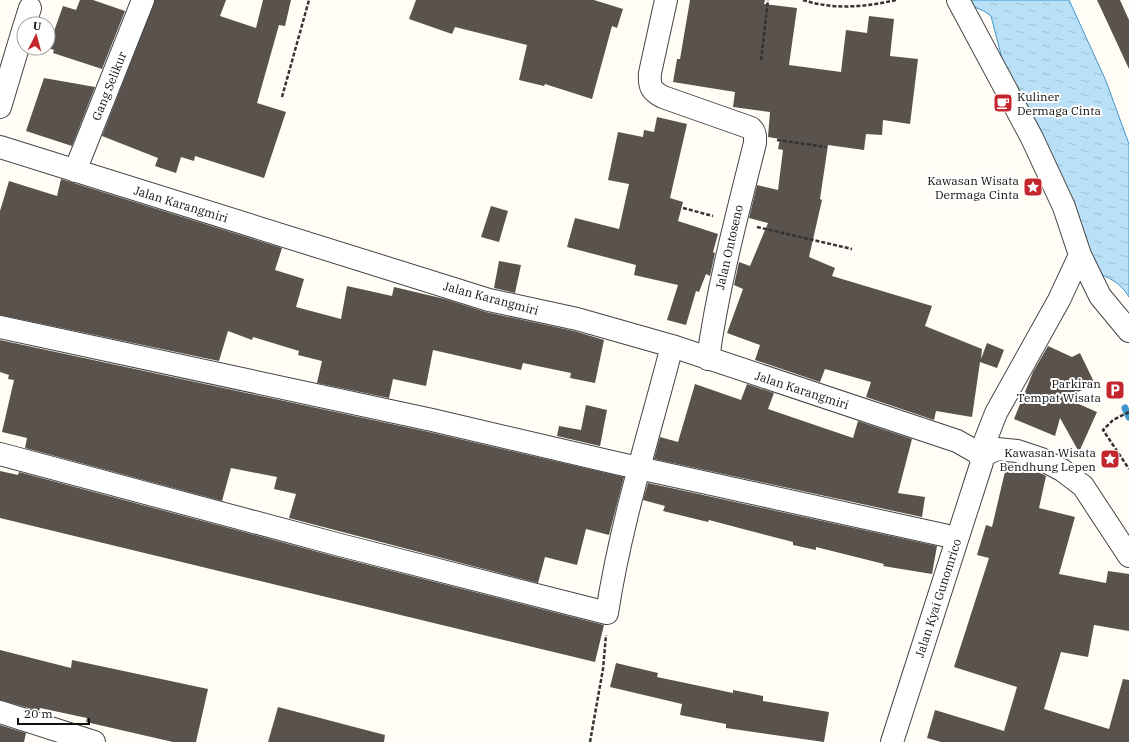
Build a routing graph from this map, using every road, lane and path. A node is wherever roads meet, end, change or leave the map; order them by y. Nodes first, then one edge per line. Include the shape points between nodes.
1 (143, 0) edge
2 (309, 0) edge
3 (666, 0) edge
4 (768, 0) edge
5 (803, 0) edge
6 (896, 0) edge
7 (958, 0) edge
8 (16, 53) edge
9 (761, 60) dead end
10 (282, 97) dead end
11 (0, 107) edge
12 (755, 137) junction
13 (0, 147) edge
14 (826, 147) dead end
15 (75, 171) junction
16 (682, 208) dead end
17 (735, 221) junction
18 (852, 249) dead end
19 (1080, 255) junction
20 (0, 328) edge
21 (1129, 331) edge
22 (672, 346) junction
23 (708, 359) junction
24 (1129, 412) edge
25 (0, 454) edge
26 (980, 455) junction
27 (638, 468) junction
28 (1129, 469) edge
29 (957, 538) junction
30 (1129, 556) edge
31 (607, 613) junction
32 (0, 712) edge
33 (43, 735) edge
34 (94, 742) edge
35 (590, 742) edge
36 (892, 742) edge

1 - 15 street, Gang Selikur
2 - 10 path
3 - 12 street via 650,73 649,83 653,92 751,128
4 - 9 path
5 - 6 path via 841,7
7 - 19 street via 1032,138 1064,207
8 - 11 street
12 - 14 path
12 - 17 street, Jalan Ontoseno
13 - 15 street, Jalan Karangmiri
15 - 22 street, Jalan Karangmiri via 489,300 577,319
16 - 17 path
17 - 18 path
17 - 23 street, Jalan Ontoseno via 715,310
19 - 21 street via 1100,296
19 - 26 street, Jalan Kyai Gunomrico via 1059,300 996,413
20 - 27 street via 432,420
22 - 23 street, Jalan Karangmiri
22 - 27 street
23 - 26 street, Jalan Karangmiri via 957,442
24 - 28 path via 1113,420 1103,432
25 - 31 street
26 - 29 street, Jalan Kyai Gunomrico via 982,462
26 - 30 street via 997,449 1017,451 1062,470 1083,486
27 - 29 street
27 - 31 street
29 - 36 street, Jalan Kyai Gunomrico
31 - 35 path via 603,669
32 - 33 street
33 - 34 street

